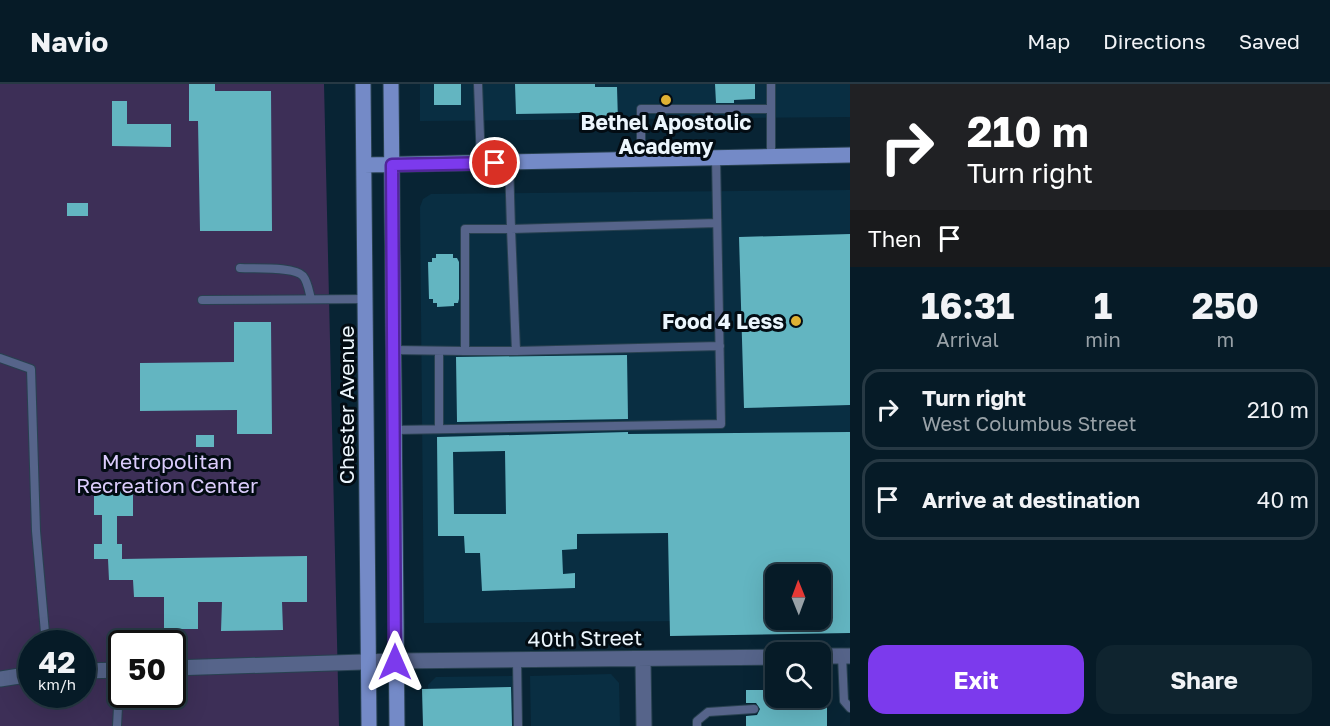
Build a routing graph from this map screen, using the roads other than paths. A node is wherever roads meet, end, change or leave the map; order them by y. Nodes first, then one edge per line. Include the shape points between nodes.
1 (363, 84) edge
2 (391, 84) edge
3 (478, 84) edge
4 (771, 84) edge
5 (771, 109) junction
6 (850, 155) edge
7 (771, 157) junction
8 (716, 158) junction
9 (641, 159) junction
10 (509, 162) junction
11 (481, 163) junction
12 (364, 165) junction
13 (392, 165) junction
14 (717, 223) junction
15 (511, 229) junction
16 (240, 268) dead end
17 (311, 299) junction
18 (366, 299) junction
19 (201, 300) dead end
20 (720, 346) junction
21 (394, 350) junction
22 (440, 351) junction
23 (465, 351) junction
24 (516, 351) junction
25 (0, 358) edge
26 (439, 429) junction
27 (395, 430) junction
28 (45, 630) edge
29 (846, 656) edge
30 (765, 657) edge
31 (831, 657) edge
32 (643, 659) junction
33 (517, 660) junction
34 (367, 662) junction
35 (395, 662) junction
36 (186, 668) edge
37 (18, 676) edge
38 (0, 679) edge
39 (118, 708) edge
40 (850, 708) edge
41 (754, 709) dead end
42 (117, 726) edge
43 (369, 726) edge
44 (397, 726) edge
45 (518, 726) edge
46 (644, 726) edge
47 (697, 726) edge

1 - 12 main road, Chester Avenue
2 - 13 main road
3 - 11 lane
4 - 5 lane
5 - 7 lane
5 - 9 lane via 641,110
6 - 7 main road
7 - 8 main road
8 - 9 main road
8 - 14 lane
9 - 10 main road
10 - 11 main road
10 - 15 lane
11 - 13 main road
12 - 13 main road
12 - 18 main road, Chester Avenue
13 - 21 main road
14 - 15 lane
14 - 20 lane
15 - 23 lane via 465,229
15 - 24 lane
16 - 17 lane via 298,273
17 - 18 lane
17 - 19 lane
18 - 34 main road, Chester Avenue
20 - 24 lane
20 - 26 lane via 721,424
21 - 22 lane
21 - 27 main road
22 - 23 lane
22 - 26 lane
23 - 24 lane
25 - 28 lane via 32,369 36,531
26 - 27 lane
27 - 35 main road
29 - 31 street
29 - 40 lane via 844,701
30 - 32 street, 40th Street
32 - 33 street, 40th Street
32 - 46 street
33 - 35 street, 40th Street
33 - 45 lane
34 - 35 street, 40th Street
34 - 36 street, 40th Street
34 - 43 main road, Chester Avenue
35 - 44 main road
37 - 38 street
39 - 42 lane
41 - 47 lane via 708,712 697,721

